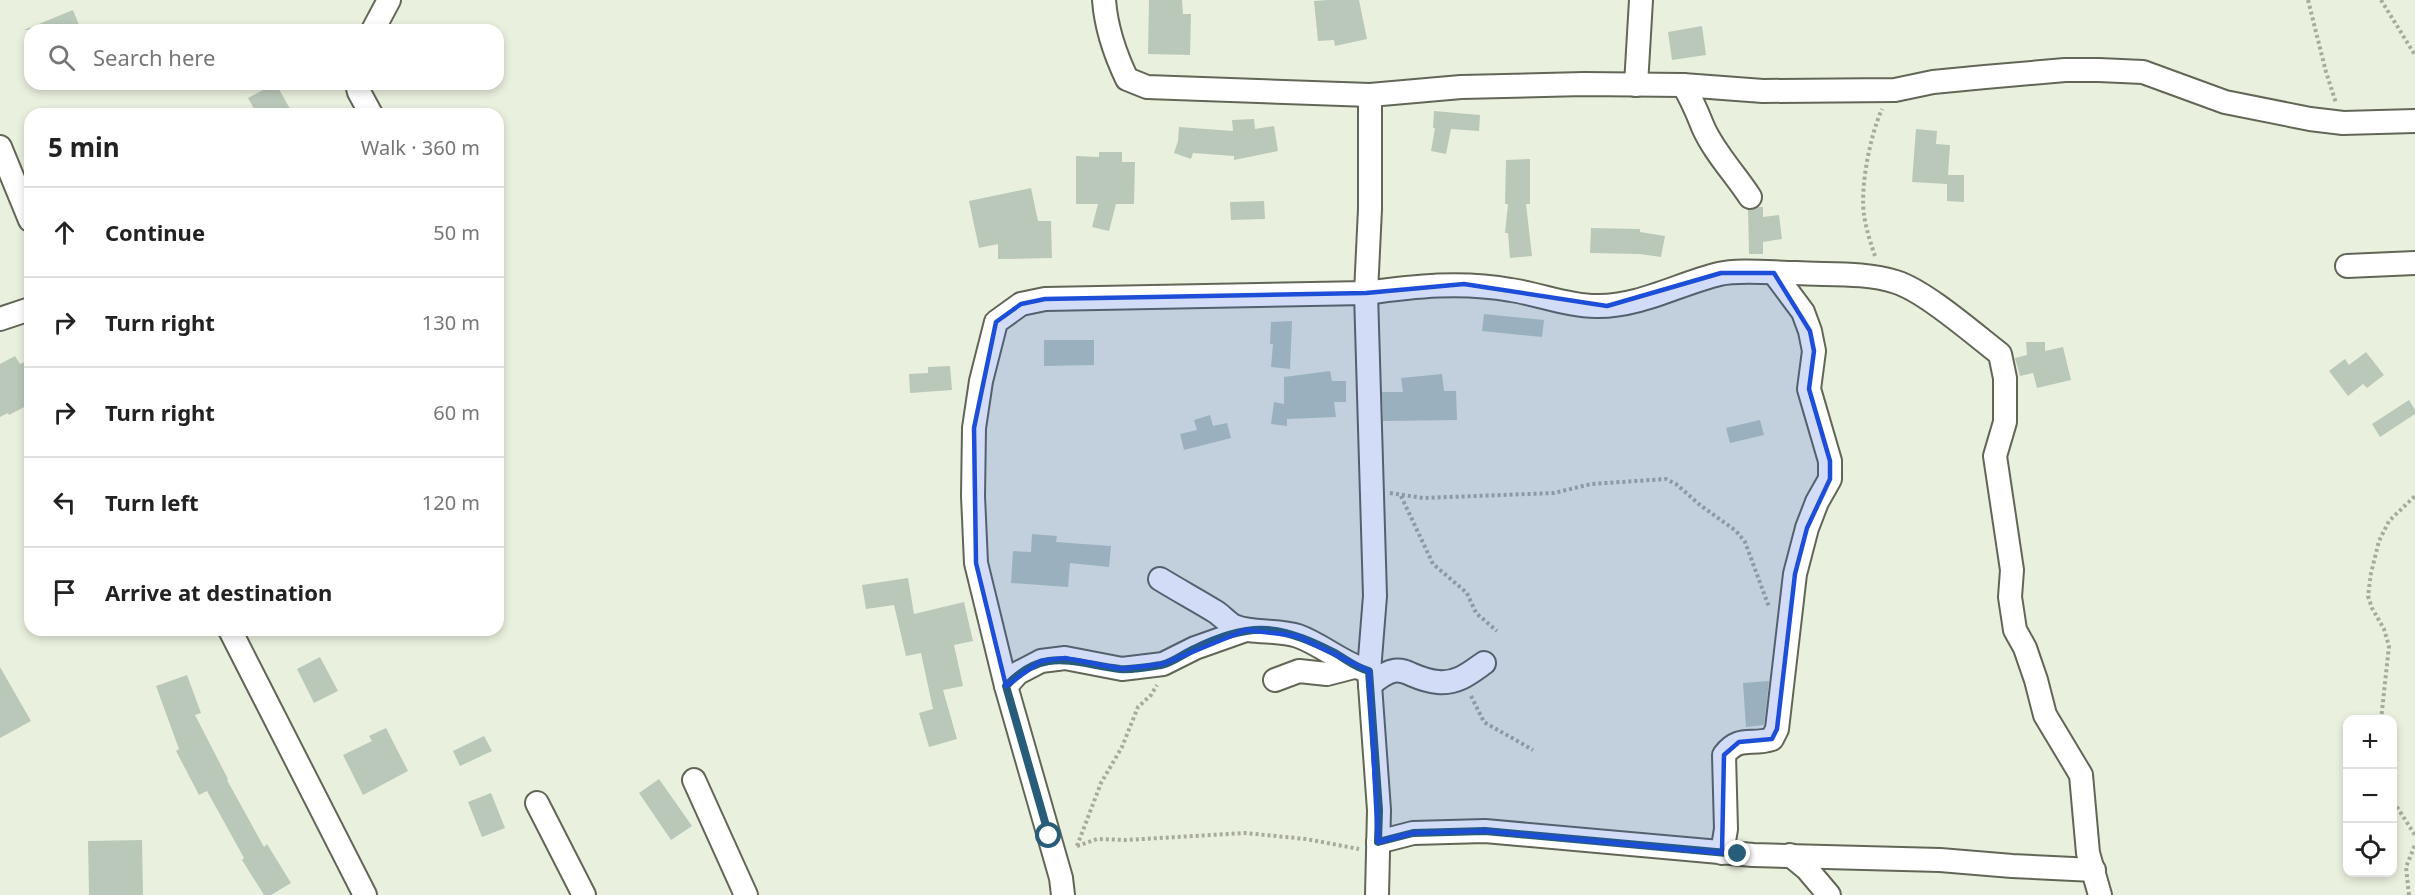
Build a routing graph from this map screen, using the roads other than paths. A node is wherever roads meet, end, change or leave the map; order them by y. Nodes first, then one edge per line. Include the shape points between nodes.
1 (389, 0) edge
2 (1104, 0) edge
3 (1641, 0) edge
4 (376, 24) edge
5 (1636, 85) junction
6 (1683, 86) junction
7 (358, 90) edge
8 (1370, 95) junction
9 (367, 108) edge
10 (2415, 121) edge
11 (0, 147) edge
12 (1750, 197) dead end
13 (24, 205) edge
14 (2415, 263) edge
15 (2347, 266) dead end
16 (1774, 273) junction
17 (1366, 293) junction
18 (24, 311) edge
19 (0, 319) edge
20 (1160, 579) dead end
21 (1246, 630) junction
22 (233, 636) edge
23 (1485, 663) dead end
24 (1364, 674) junction
25 (1275, 680) dead end
26 (1006, 686) junction
27 (694, 780) dead end
28 (537, 802) dead end
29 (1378, 847) junction
30 (1722, 853) junction
31 (1790, 855) junction
32 (2094, 870) junction
33 (1062, 887) edge
34 (365, 895) edge
35 (584, 895) edge
36 (746, 895) edge
37 (1377, 895) edge
38 (1830, 895) edge
39 (2100, 895) edge

1 - 4 street
2 - 8 street via 1107,23 1127,79 1148,87
3 - 5 street
5 - 6 street
5 - 8 street via 1461,87
6 - 10 street via 1763,91 1894,90 1950,80 2065,70 2143,72 2225,102 2343,123
6 - 12 street via 1707,134
7 - 9 street
8 - 17 street
11 - 13 street
14 - 15 street
16 - 17 street via 1721,273 1639,300 1607,306 1464,284
16 - 30 street via 1803,312 1810,331 1814,351 1809,390 1830,460 1830,479 1810,520 1795,574 1777,729 1772,739 1739,742 1725,755 1726,829
16 - 32 street via 1870,276 1897,282 2000,354 2006,378 2005,423 1995,456 2012,570 2010,597 2015,630 2025,648 2044,714 2081,775 2088,853
17 - 24 street via 1375,596
17 - 26 street via 1045,299 1021,304 996,322 974,428 973,496 976,563
18 - 19 street
20 - 21 street via 1233,626
21 - 24 street via 1297,636 1335,653
21 - 26 street via 1163,664 1122,669 1065,658 1041,661 1018,673
22 - 34 street
23 - 24 street via 1466,677 1440,682 1395,670
24 - 25 street via 1299,671
24 - 29 street via 1379,810
26 - 33 street
27 - 36 street
28 - 35 street
29 - 30 street via 1413,833 1485,831
29 - 37 street
30 - 31 street
31 - 32 street
31 - 38 street
32 - 39 street

